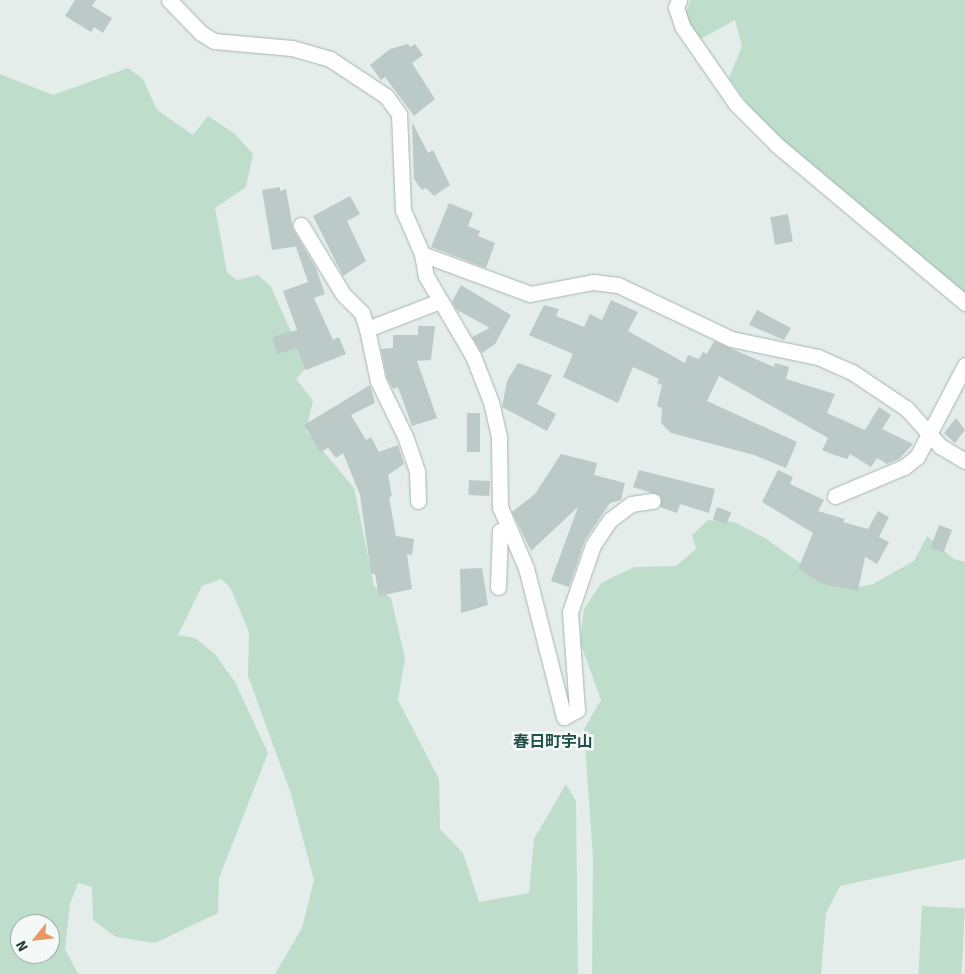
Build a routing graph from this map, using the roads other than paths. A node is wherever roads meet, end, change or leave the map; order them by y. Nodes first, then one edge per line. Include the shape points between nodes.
1 (169, 0) edge
2 (679, 0) edge
3 (301, 225) dead end
4 (422, 254) junction
5 (440, 301) junction
6 (965, 303) edge
7 (368, 329) junction
8 (965, 365) edge
9 (930, 434) junction
10 (965, 461) edge
11 (835, 496) dead end
12 (418, 501) dead end
13 (653, 501) dead end
14 (508, 529) junction
15 (498, 587) dead end

1 - 4 street via 201,33 214,40 292,48 330,60 386,96 399,114 403,210
2 - 6 street via 676,7 682,26 736,104 777,145
3 - 7 street via 343,294 362,313
4 - 5 street via 426,276
4 - 9 street via 530,294 593,282 618,285 731,339 818,357 852,372 907,409
5 - 7 street
5 - 14 street via 473,356 491,402 499,438 500,508
7 - 12 street via 378,381 405,436 417,471
8 - 9 street
9 - 10 street via 940,446
9 - 11 street via 917,457 904,467
13 - 14 street via 631,504 610,520 590,554 570,612 578,710 564,717 526,568
14 - 15 street via 500,530

